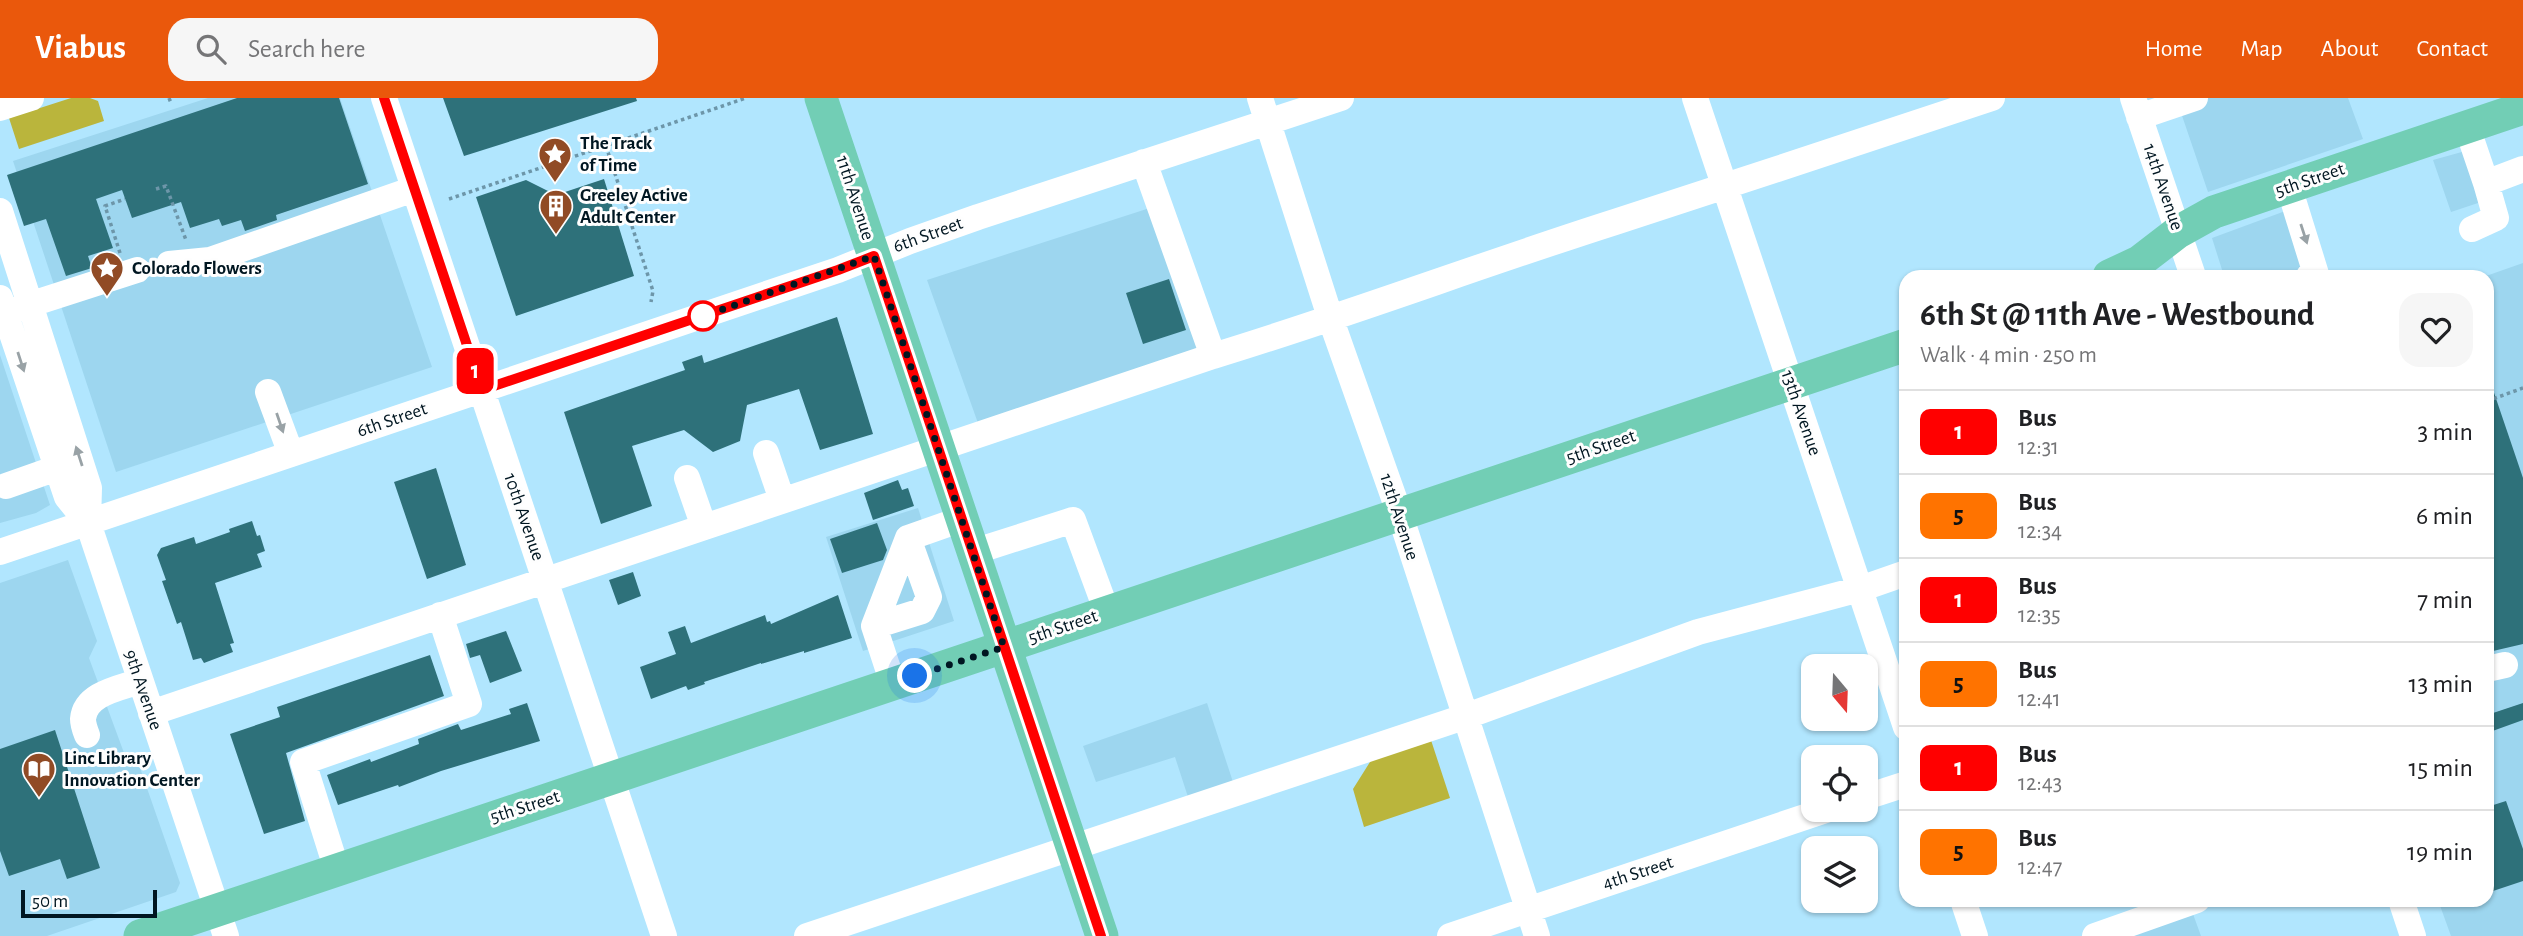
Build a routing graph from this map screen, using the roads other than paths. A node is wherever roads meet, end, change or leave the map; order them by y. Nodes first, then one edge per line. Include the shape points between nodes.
1 (31, 98) edge
2 (384, 98) edge
3 (821, 98) edge
4 (1341, 98) edge
5 (1695, 98) edge
6 (1992, 98) edge
7 (2195, 98) edge
8 (2136, 107) edge
9 (0, 108) edge
10 (2523, 108) edge
11 (1265, 110) edge
12 (2467, 127) junction
13 (1144, 162) junction
14 (2523, 169) edge
15 (2486, 183) junction
16 (2289, 187) junction
17 (1724, 188) junction
18 (414, 189) junction
19 (0, 211) edge
20 (2472, 229) dead end
21 (2178, 232) junction
22 (874, 256) junction
23 (179, 258) road end
24 (130, 266) road end
25 (2122, 270) edge
26 (2191, 270) edge
27 (2315, 270) edge
28 (8, 312) edge
29 (1331, 320) junction
30 (1899, 347) edge
31 (1213, 356) junction
32 (1791, 384) junction
33 (482, 390) junction
34 (268, 392) dead end
35 (938, 448) junction
36 (766, 453) dead end
37 (290, 454) junction
38 (57, 468) junction
39 (687, 478) dead end
40 (6, 486) dead end
41 (782, 500) junction
42 (1399, 515) junction
43 (962, 519) junction
44 (88, 523) junction
45 (704, 527) junction
46 (908, 538) junction
47 (0, 552) edge
48 (972, 552) junction
49 (1899, 575) edge
50 (545, 580) junction
51 (1860, 589) junction
52 (1107, 612) junction
53 (440, 615) junction
54 (874, 626) junction
55 (1004, 647) junction
56 (141, 681) junction
57 (893, 684) junction
58 (1899, 706) edge
59 (151, 713) junction
60 (1464, 717) junction
61 (87, 735) dead end
62 (611, 778) junction
63 (1899, 786) edge
64 (1878, 793) edge
65 (1801, 818) edge
66 (1072, 849) junction
67 (337, 870) junction
68 (1965, 907) edge
69 (2177, 907) edge
70 (2403, 907) edge
71 (1529, 909) junction
72 (222, 923) edge
73 (141, 936) edge
74 (664, 936) edge
75 (807, 936) edge
76 (1101, 936) edge
77 (1450, 936) edge
78 (1538, 936) edge
79 (1975, 936) edge
80 (2095, 936) edge
81 (2413, 936) edge

1 - 9 street
2 - 18 street, 10th Avenue
3 - 22 main road, 11th Avenue
4 - 11 street, 6th Street
5 - 17 street, 13th Avenue
6 - 17 street
7 - 8 street
8 - 21 street, 14th Avenue
10 - 12 main road, 5th Street
11 - 13 street, 6th Street
11 - 29 street, 12th Avenue
12 - 15 street
12 - 16 main road, 5th Street
13 - 22 street, 6th Street
13 - 31 street
14 - 15 street
15 - 20 street via 2496,218
16 - 21 main road, 5th Street via 2214,212
16 -> 27 street
17 - 29 street
17 - 32 street, 13th Avenue
18 - 23 street via 210,260
18 - 33 street, 10th Avenue
19 - 28 street, 9th Avenue
21 - 25 main road, 5th Street
21 - 26 street, 14th Avenue
22 - 33 street, 6th Street
22 - 35 main road, 11th Avenue
24 - 28 street
28 -> 38 street, 9th Avenue
44 -> 28 street, 9th Avenue via 89,488
29 - 31 street
29 - 42 street, 12th Avenue
30 - 32 main road, 5th Street
31 - 35 street
32 - 42 main road, 5th Street
32 - 51 street, 13th Avenue
33 - 37 street, 6th Street
33 - 50 street, 10th Avenue
34 -> 37 street
35 - 41 street
35 - 43 main road, 11th Avenue
36 - 41 street
37 - 44 street, 6th Street
38 - 40 street
38 - 44 street, 9th Avenue via 67,497
39 - 45 street
41 - 45 street
42 - 52 main road, 5th Street
42 - 60 street, 12th Avenue
43 - 46 street
43 - 48 main road, 11th Avenue
44 - 47 street, 6th Street
44 - 56 street, 9th Avenue
45 - 50 street
46 - 54 street
46 - 54 street via 929,597 922,611
48 - 52 street via 1073,520
48 - 55 main road, 11th Avenue
49 - 51 street
50 - 53 street
50 - 62 street, 10th Avenue
51 - 58 street, 13th Avenue
51 - 60 street via 1698,632
52 - 55 main road, 5th Street
53 - 59 street
53 - 67 street via 469,704 303,762
54 - 57 street
55 - 57 main road, 5th Street
55 - 66 main road, 11th Avenue
56 - 59 street, 9th Avenue
56 - 61 street via 89,703 83,719
57 - 62 main road, 5th Street
59 - 72 street, 9th Avenue
60 - 66 street
60 - 71 street, 12th Avenue
62 - 67 main road, 5th Street
62 - 74 street, 10th Avenue
63 - 64 street
65 - 71 street, 4th Street
66 - 75 street
66 - 76 main road, 11th Avenue
67 - 72 main road, 5th Street
68 - 79 street
69 - 80 street
70 - 81 street
71 - 77 street, 4th Street
71 - 78 street, 12th Avenue
72 - 73 main road, 5th Street

